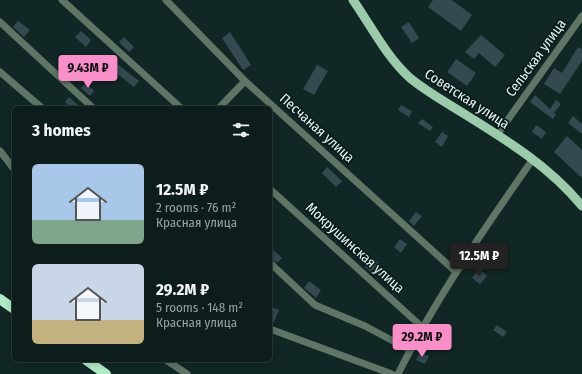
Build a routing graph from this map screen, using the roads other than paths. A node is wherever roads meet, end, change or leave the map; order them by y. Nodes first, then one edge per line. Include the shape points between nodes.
1 (62, 0) edge
2 (166, 0) edge
3 (353, 0) edge
4 (582, 16) edge
5 (0, 22) edge
6 (0, 72) edge
7 (245, 81) junction
8 (40, 106) edge
9 (91, 106) edge
10 (179, 106) edge
11 (221, 106) edge
12 (497, 134) junction
13 (0, 150) edge
14 (533, 159) junction
15 (12, 166) edge
16 (272, 191) edge
17 (582, 206) edge
18 (272, 265) edge
19 (455, 271) junction
20 (0, 299) edge
21 (12, 308) edge
22 (422, 327) junction
23 (272, 330) edge
24 (410, 350) junction
25 (89, 362) edge
26 (169, 362) edge
27 (106, 374) edge
28 (187, 374) edge
29 (392, 374) edge
30 (398, 374) edge

1 - 10 street
2 - 7 street, Песчаная улица
3 - 12 main road, Советская улица via 380,42 410,77 425,90
4 - 12 street, Сельская улица
5 - 9 street
6 - 8 street
7 - 11 street
7 - 19 street, Песчаная улица
12 - 14 main road, Советская улица
13 - 15 street
14 - 17 main road, Советская улица via 559,180
14 - 19 street
16 - 22 street, Мокрушинская улица
18 - 24 street via 315,305 365,326
19 - 22 street
20 - 21 highway
22 - 24 street
23 - 29 street
24 - 30 street
25 - 27 highway
26 - 28 street

